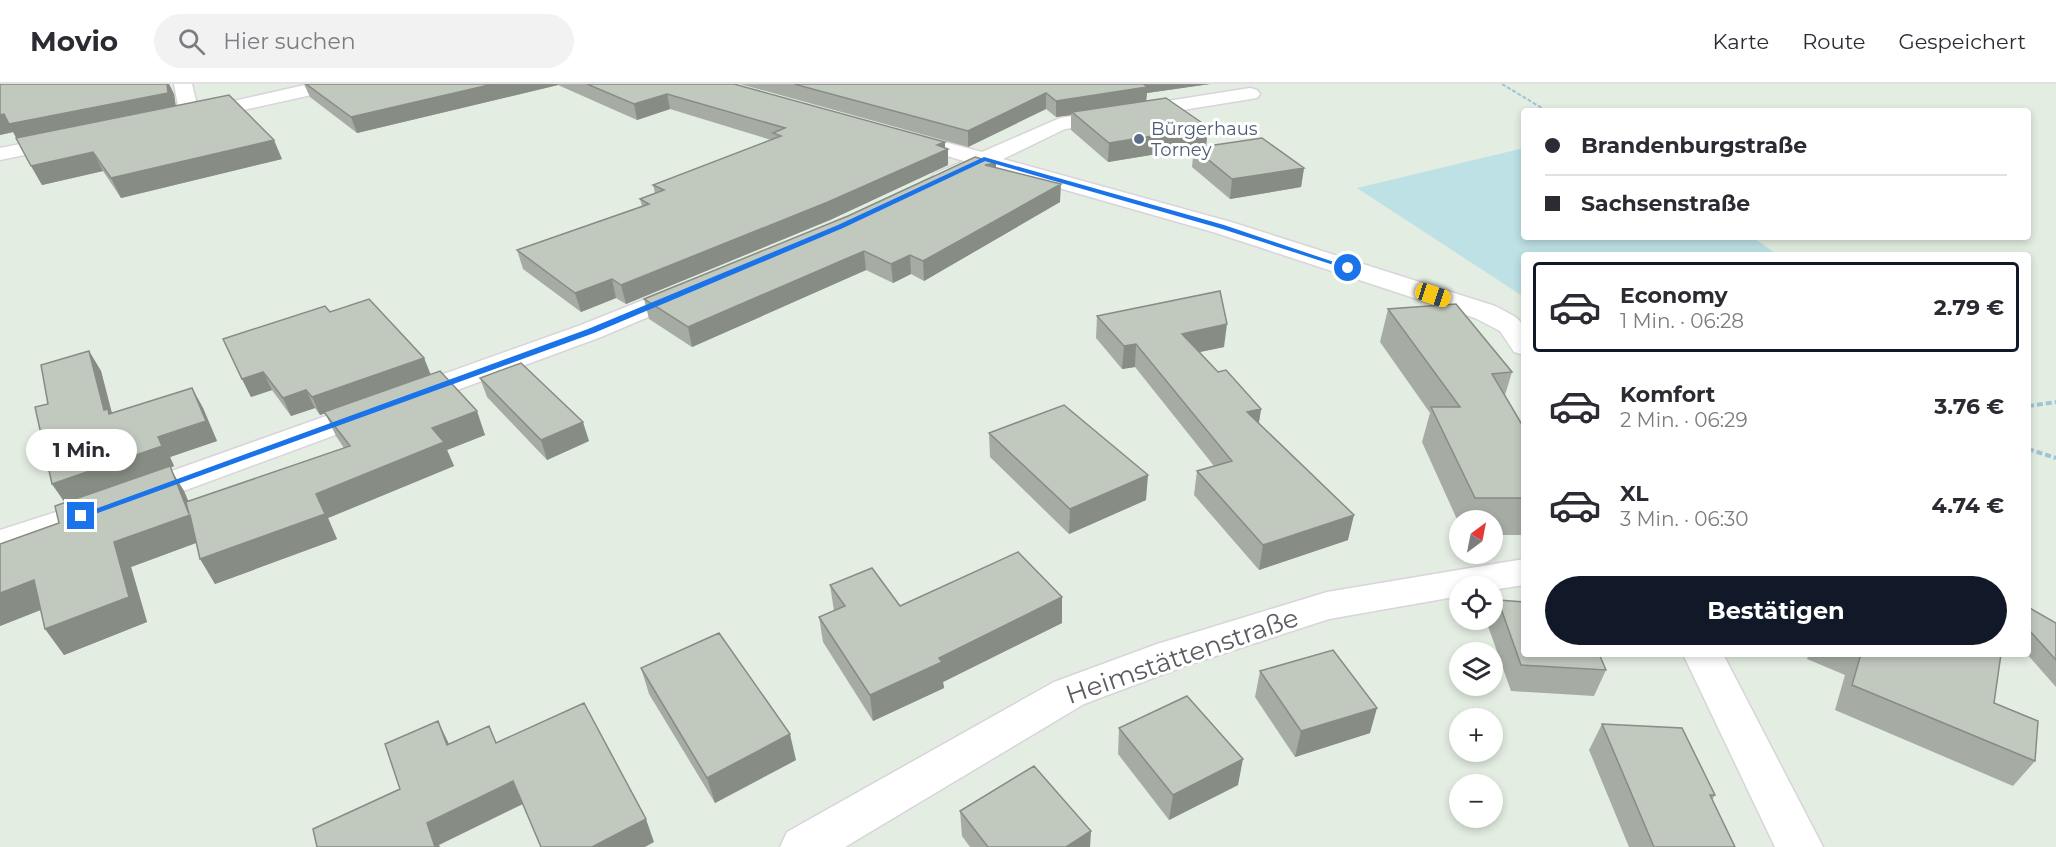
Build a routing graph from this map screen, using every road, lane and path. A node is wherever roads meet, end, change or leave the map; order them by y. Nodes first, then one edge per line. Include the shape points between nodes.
1 (183, 84) edge
2 (334, 84) edge
3 (1502, 84) edge
4 (1250, 94) dead end
5 (1542, 108) dead end
6 (190, 117) junction
7 (168, 121) edge
8 (880, 131) edge
9 (90, 136) edge
10 (0, 154) edge
11 (984, 159) junction
12 (922, 188) edge
13 (710, 281) edge
14 (1521, 342) edge
15 (2056, 402) edge
16 (2031, 406) edge
17 (2031, 450) edge
18 (2056, 458) edge
19 (114, 504) edge
20 (81, 516) edge
21 (0, 543) edge
22 (1521, 573) edge
23 (1704, 657) edge
24 (804, 847) edge
25 (1799, 847) edge

1 - 6 street
2 - 6 street
3 - 5 path
4 - 11 street via 1060,124
6 - 7 street
8 - 11 street
9 - 10 street
11 - 12 street
11 - 14 street via 1222,226 1485,312 1510,325
13 - 19 street via 591,331
15 - 16 path
17 - 18 path
20 - 21 street
22 - 24 street, Heimstättenstraße via 1327,606 1171,655 1079,689
23 - 25 street

